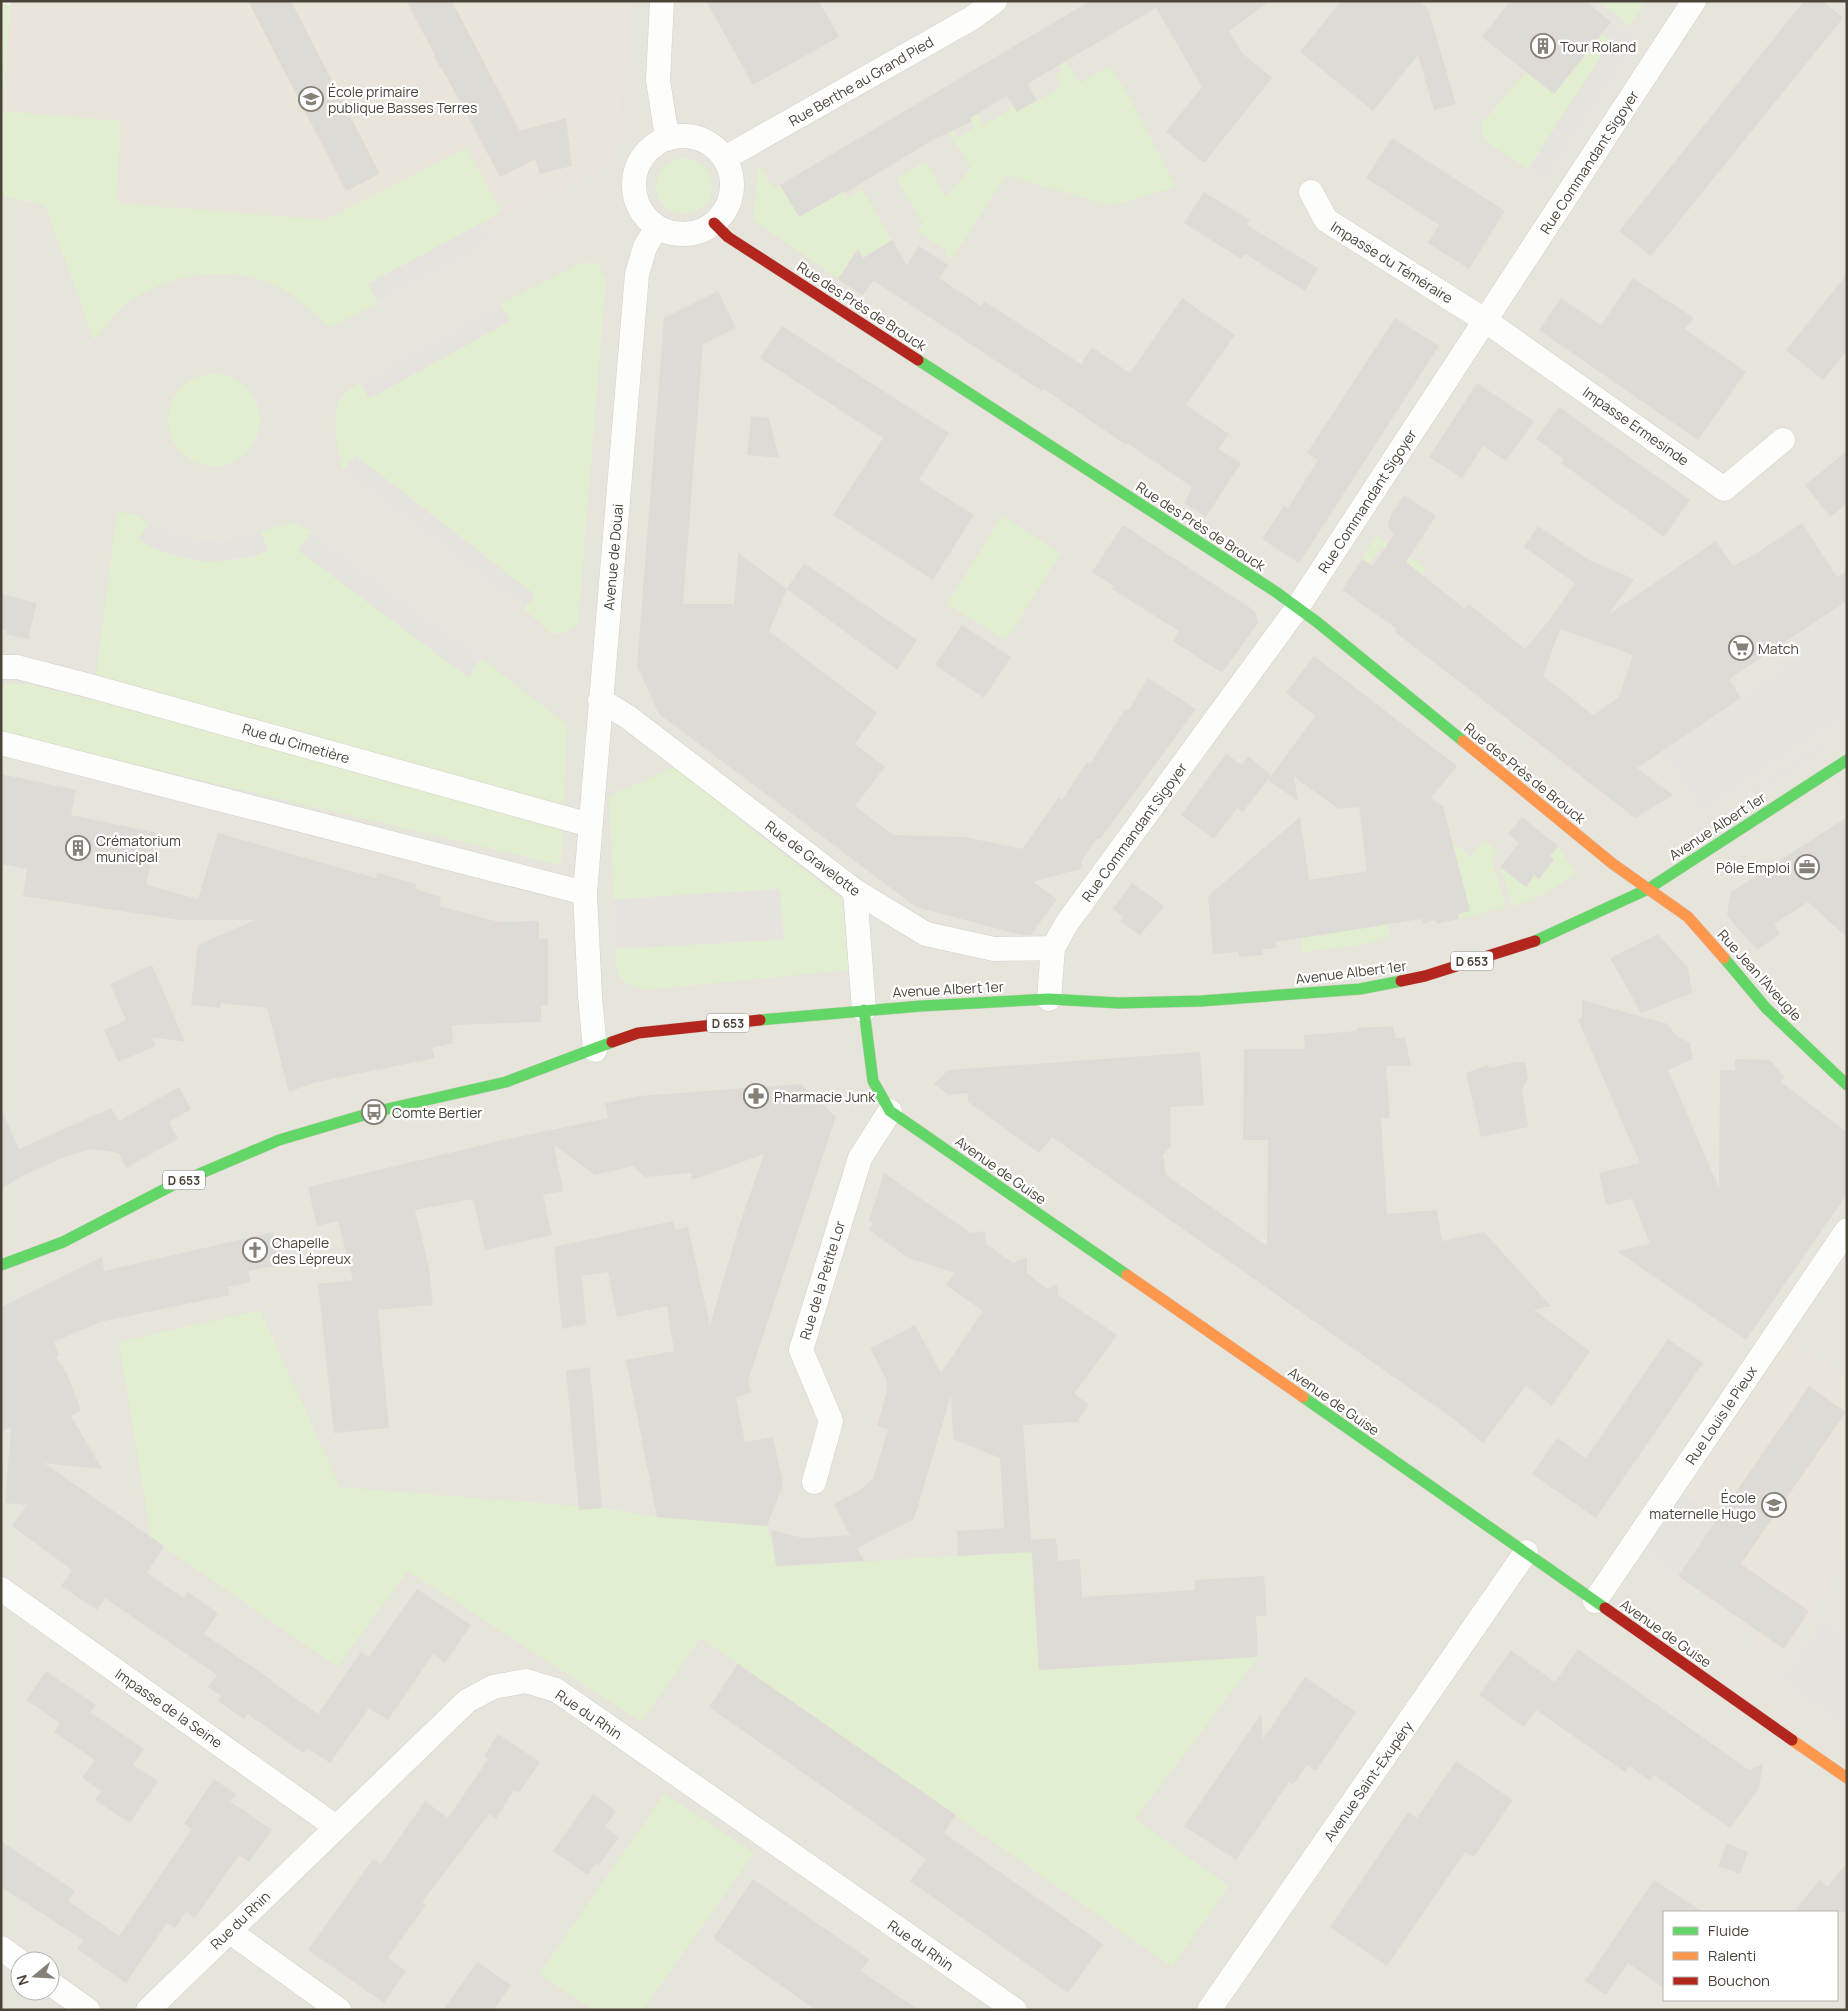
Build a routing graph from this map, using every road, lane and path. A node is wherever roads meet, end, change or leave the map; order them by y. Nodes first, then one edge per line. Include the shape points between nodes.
1 (662, 1) edge
2 (995, 1) edge
3 (1694, 1) edge
4 (667, 137) junction
5 (725, 158) junction
6 (1311, 192) dead end
7 (714, 222) junction
8 (657, 227) junction
9 (1486, 321) junction
10 (1783, 440) dead end
11 (1297, 608) junction
12 (1, 667) edge
13 (600, 700) junction
14 (1, 743) edge
15 (1847, 760) edge
16 (590, 825) junction
17 (1648, 889) junction
18 (855, 891) junction
19 (584, 893) junction
20 (1053, 948) junction
21 (1049, 999) junction
22 (864, 1010) junction
23 (595, 1050) junction
24 (1847, 1085) edge
25 (890, 1110) junction
26 (1847, 1230) edge
27 (1, 1265) edge
28 (814, 1482) dead end
29 (1526, 1552) junction
30 (1, 1590) edge
31 (1595, 1601) junction
32 (1847, 1778) edge
33 (336, 1827) junction
34 (229, 1932) junction
35 (60, 1990) edge
36 (88, 2010) edge
37 (148, 2010) edge
38 (339, 2010) edge
39 (1015, 2010) edge
40 (1209, 2010) edge

1 - 4 street via 658,80
2 - 5 street, Rue Berthe au Grand Pied via 972,18
3 - 9 street, Rue Commandant Sigoyer
4 - 5 street via 700,138
4 - 8 street via 645,153 634,177 637,204
5 - 7 street via 732,186 730,199
6 - 9 street, Impasse du Téméraire via 1326,220
7 - 8 street via 686,234 671,233
7 - 11 street, Rue des Près de Brouck via 728,237
8 - 13 street, Avenue de Douai via 645,247 636,274
9 - 10 street, Impasse Ermesinde via 1724,489
9 - 11 street, Rue Commandant Sigoyer
11 - 17 street, Rue des Près de Brouck
11 - 20 street, Rue Commandant Sigoyer via 1067,923
12 - 16 street, Rue du Cimetière via 17,667 83,684
13 - 16 street, Avenue de Douai
13 - 18 street, Rue de Gravelotte via 628,717
14 - 19 street
15 - 17 street, Avenue Albert 1er / D 653
16 - 19 street, Avenue de Douai
17 - 21 street, Avenue Albert 1er / D 653 via 1542,938 1415,979 1360,989 1200,1001 1119,1003
17 - 24 street, Rue Jean l'Aveugle via 1688,917 1766,1008
18 - 20 street, Rue de Gravelotte via 926,934 994,949
18 - 22 street
19 - 23 street, Avenue de Douai
20 - 21 street, Rue Commandant Sigoyer
21 - 22 street, Avenue Albert 1er / D 653
22 - 23 street, D 653 via 638,1033
22 - 25 street, Avenue de Guise via 873,1081
23 - 27 street, D 653 via 506,1082 374,1112 279,1140 171,1186 63,1242
25 - 28 street, Rue de la Petite Lor via 860,1158 801,1350 831,1421
25 - 29 street, Avenue de Guise
26 - 31 street, Rue Louis le Pieux
29 - 31 street, Avenue de Guise
29 - 40 street, Avenue Saint-Exupéry
30 - 33 street, Impasse de la Seine
31 - 32 street, Avenue de Guise
33 - 34 street, Rue du Rhin
33 - 39 street, Rue du Rhin via 467,1701 493,1687 526,1681 556,1690
34 - 37 street, Rue du Rhin
34 - 38 street
35 - 36 street

